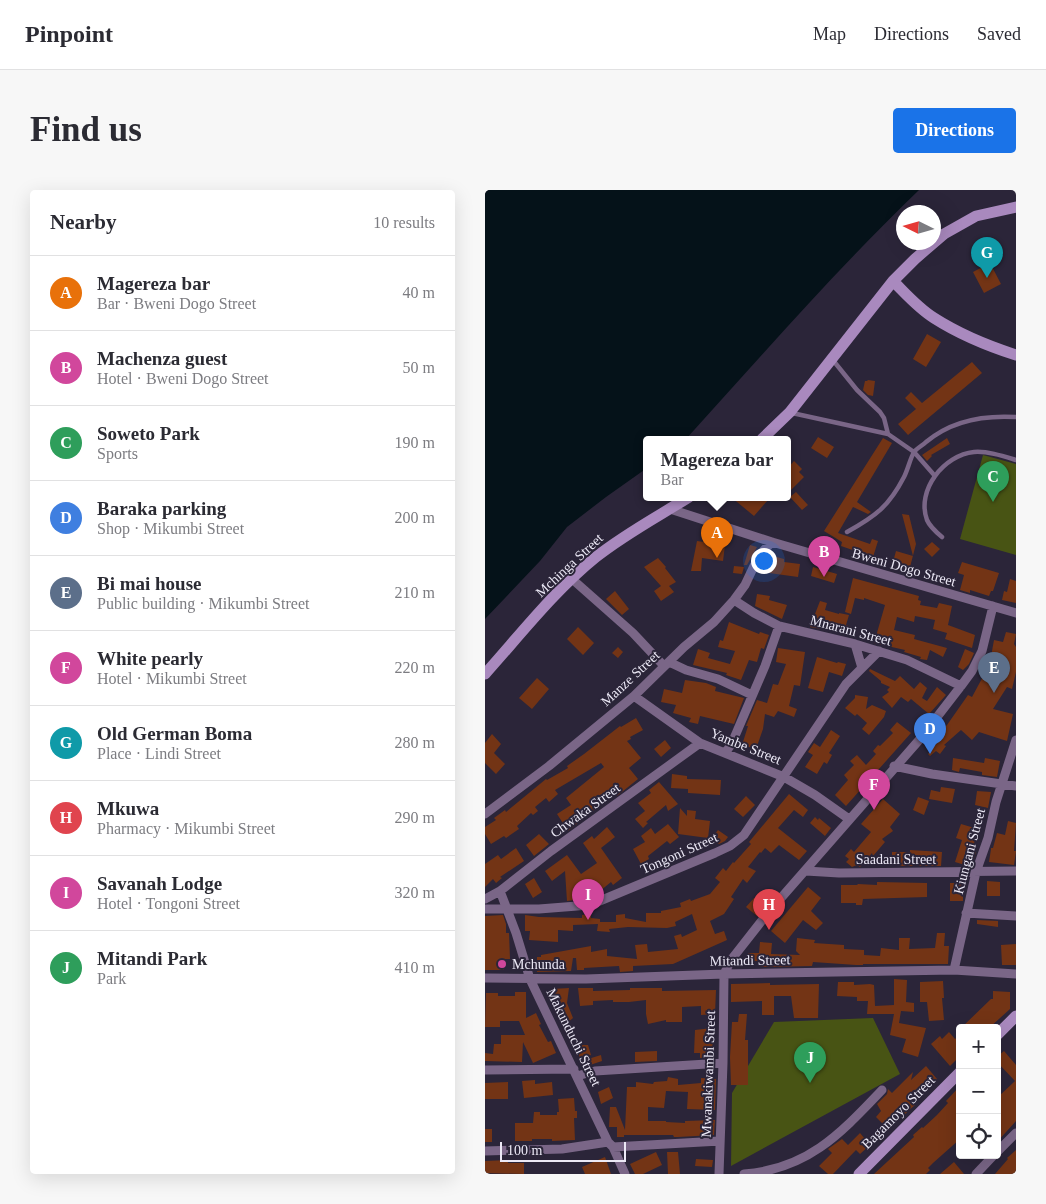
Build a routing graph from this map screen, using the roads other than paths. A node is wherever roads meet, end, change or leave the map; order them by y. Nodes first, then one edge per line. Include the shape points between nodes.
1 (1016, 207) edge
2 (893, 281) junction
3 (1016, 355) edge
4 (832, 359) junction
5 (790, 412) junction
6 (1016, 417) edge
7 (888, 434) junction
8 (765, 436) edge
9 (915, 452) junction
10 (1016, 460) edge
11 (935, 476) junction
12 (683, 501) edge
13 (670, 509) junction
14 (847, 532) dead end
15 (942, 537) dead end
16 (772, 542) junction
17 (572, 579) junction
18 (734, 600) junction
19 (993, 606) junction
20 (1016, 613) edge
21 (779, 626) junction
22 (855, 644) junction
23 (879, 651) junction
24 (667, 664) junction
25 (862, 668) junction
26 (485, 674) edge
27 (961, 686) junction
28 (752, 694) junction
29 (634, 696) junction
30 (1016, 740) edge
31 (701, 743) junction
32 (726, 752) junction
33 (894, 766) junction
34 (784, 777) junction
35 (1003, 784) junction
36 (1016, 786) edge
37 (485, 814) edge
38 (849, 819) junction
39 (806, 871) junction
40 (1016, 871) edge
41 (975, 872) junction
42 (500, 891) junction
43 (485, 899) edge
44 (507, 908) junction
45 (485, 909) edge
46 (966, 914) junction
47 (1016, 916) edge
48 (954, 970) junction
49 (724, 974) junction
50 (1016, 974) edge
51 (485, 978) edge
52 (531, 978) junction
53 (1016, 1016) edge
54 (1001, 1031) edge
55 (723, 1063) junction
56 (485, 1070) edge
57 (576, 1072) junction
58 (956, 1076) edge
59 (882, 1090) dead end
60 (1016, 1133) edge
61 (720, 1141) junction
62 (610, 1144) junction
63 (1001, 1148) edge
64 (485, 1151) edge
65 (990, 1159) edge
66 (625, 1174) edge
67 (719, 1174) edge
68 (744, 1174) edge
69 (859, 1174) edge
70 (975, 1174) edge

1 - 2 main road via 977,216 944,234
2 - 3 main road via 933,318
2 - 4 main road
4 - 5 main road
4 - 7 lane via 880,412
5 - 7 lane
5 - 8 main road
6 - 9 lane via 965,420 938,433
7 - 9 lane
9 - 11 lane
9 - 14 lane via 885,507
10 - 11 lane via 974,452 946,464
11 - 15 lane via 927,492 925,508 930,526
12 - 13 main road, Mchinga Street
13 - 16 street, Bweni Dogo Street
13 - 17 main road, Mchinga Street via 617,540
16 - 18 street, Manze Street
16 - 19 street, Bweni Dogo Street
17 - 24 street
17 - 26 main road, Mchinga Street
18 - 21 street, Mnarani Street
18 - 24 street, Manze Street
19 - 20 street, Bweni Dogo Street
19 - 27 street via 980,656
21 - 22 street, Mnarani Street
21 - 28 street
22 - 23 street, Mnarani Street
22 - 25 street
23 - 25 street, Tongoni Street
23 - 27 street, Mnarani Street via 916,664
24 - 28 street via 718,679
24 - 29 street, Manze Street
25 - 34 street, Tongoni Street via 846,684
27 - 33 street via 920,739
28 - 32 street
29 - 31 street, Yambe Street
29 - 37 street, Manze Street
30 - 35 street, Kiungani Street
31 - 32 street, Yambe Street
31 - 42 street, Chwaka Street
32 - 34 street, Yambe Street
33 - 35 street
33 - 38 street
34 - 38 street, Yambe Street
34 - 44 street, Tongoni Street via 743,835 730,846 590,905
35 - 36 street
35 - 41 street, Kiungani Street
38 - 39 street
39 - 41 street, Saadani Street
39 - 49 street via 746,940
40 - 41 street, Saadani Street
41 - 46 street, Kiungani Street
42 - 43 street, Chwaka Street
42 - 44 street, Makunduchi Street
44 - 45 street, Tongoni Street
44 - 52 street, Makunduchi Street
46 - 47 street
46 - 48 street, Kiungani Street
48 - 49 street, Mitandi Street
48 - 50 street, Mitandi Street
49 - 52 street, Mitandi Street
49 - 55 street, Mwanakiwambi Street
51 - 52 street, Mitandi Street
52 - 57 street, Makunduchi Street
53 - 54 main road
55 - 57 street
55 - 61 street, Mwanakiwambi Street
56 - 57 street
57 - 62 street, Makunduchi Street
58 - 69 main road, Bagamoyo Street
59 - 68 street via 844,1130 800,1160 763,1172
60 - 63 street
61 - 62 street
61 - 67 street, Mwanakiwambi Street
62 - 64 street
62 - 66 street, Makunduchi Street
65 - 70 street

